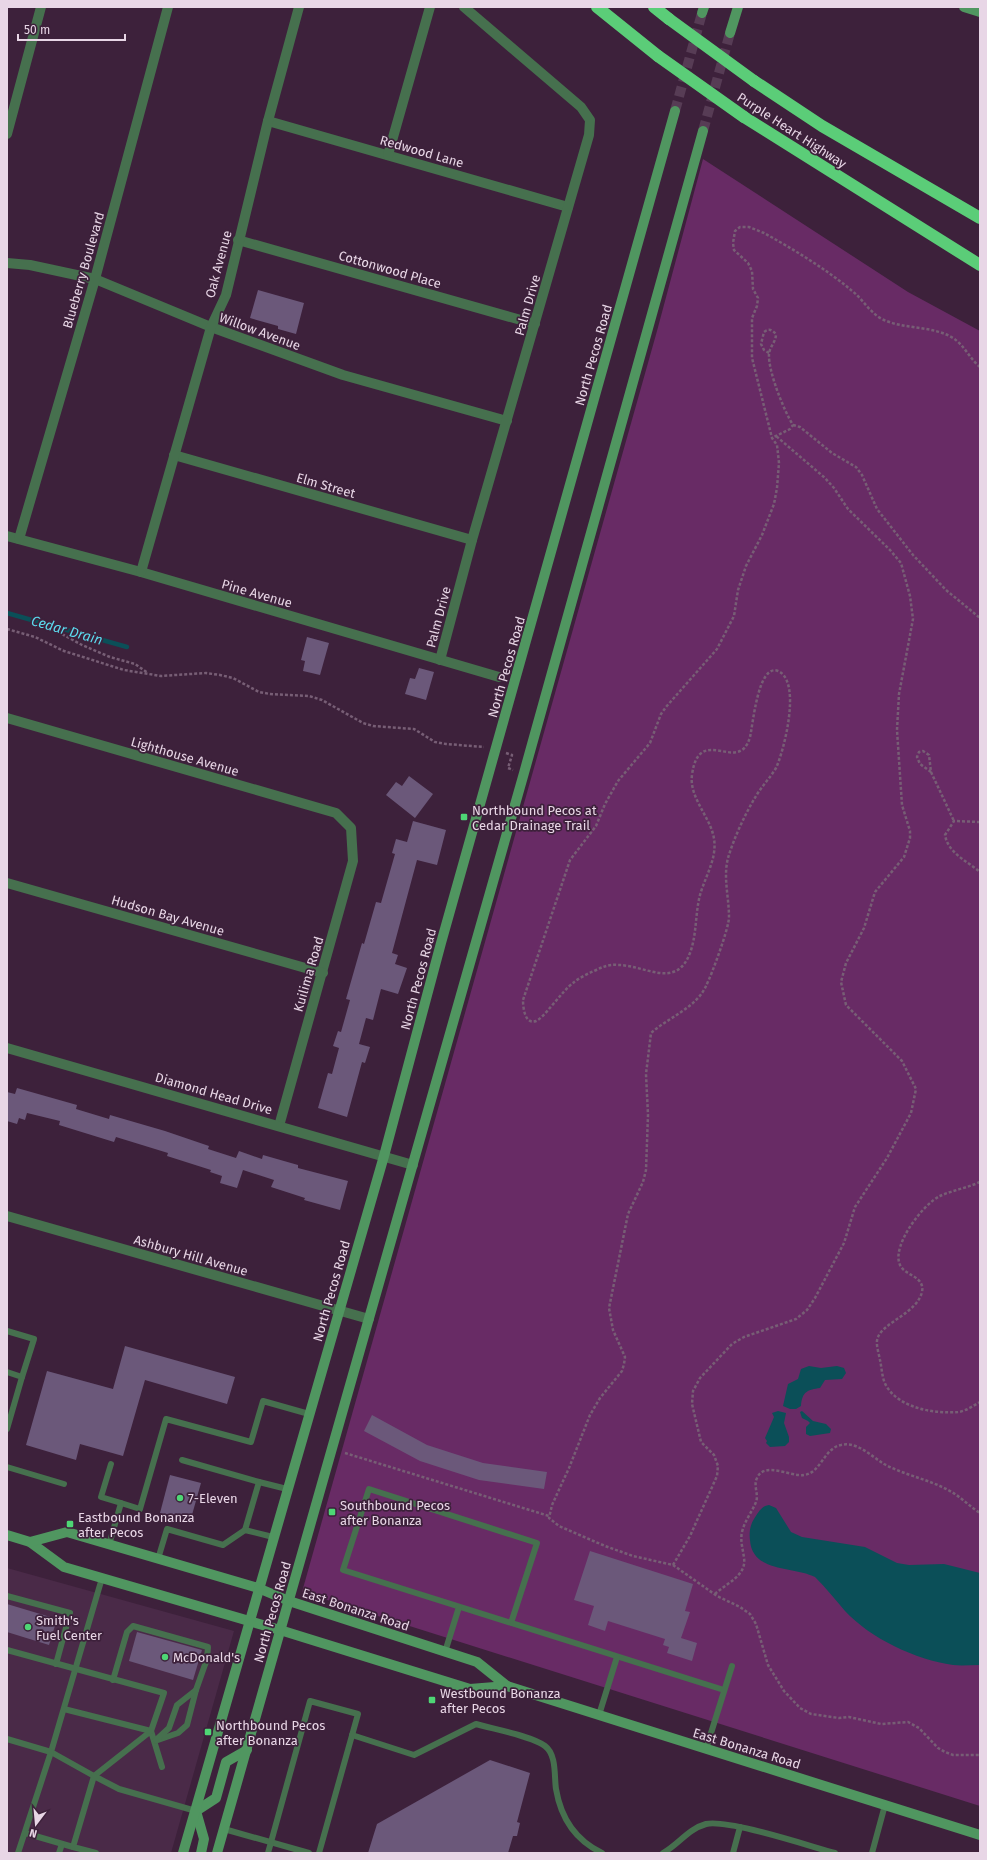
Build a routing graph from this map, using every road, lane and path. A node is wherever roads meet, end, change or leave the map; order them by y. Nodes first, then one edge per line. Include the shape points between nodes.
1 (41, 7) edge
2 (168, 7) edge
3 (299, 7) edge
4 (430, 7) edge
5 (464, 7) edge
6 (597, 7) edge
7 (654, 7) edge
8 (738, 7) edge
9 (964, 7) edge
10 (980, 12) edge
11 (730, 33) tunnel mouth
12 (675, 111) tunnel mouth
13 (268, 121) junction
14 (703, 131) tunnel mouth
15 (7, 134) edge
16 (388, 155) junction
17 (568, 207) junction
18 (980, 218) edge
19 (238, 240) junction
20 (7, 263) edge
21 (980, 265) edge
22 (96, 278) junction
23 (535, 324) junction
24 (211, 327) junction
25 (769, 353) junction
26 (980, 367) edge
27 (507, 421) junction
28 (793, 425) junction
29 (776, 436) junction
30 (772, 438) junction
31 (174, 455) junction
32 (7, 536) edge
33 (19, 539) junction
34 (472, 540) junction
35 (141, 572) junction
36 (980, 618) edge
37 (49, 627) dead end
38 (7, 629) edge
39 (440, 660) junction
40 (148, 674) junction
41 (499, 677) dead end
42 (7, 718) edge
43 (483, 746) dead end
44 (512, 755) dead end
45 (508, 768) dead end
46 (931, 772) junction
47 (954, 821) junction
48 (980, 822) edge
49 (351, 828) joint
50 (980, 872) edge
51 (7, 883) edge
52 (322, 973) junction
53 (7, 1048) edge
54 (279, 1126) junction
55 (384, 1156) junction
56 (413, 1164) junction
57 (980, 1182) edge
58 (7, 1216) edge
59 (339, 1310) junction
60 (369, 1319) junction
61 (7, 1331) edge
62 (7, 1374) edge
63 (22, 1377) junction
64 (980, 1402) edge
65 (309, 1414) junction
66 (7, 1428) edge
67 (345, 1453) dead end
68 (182, 1460) dead end
69 (111, 1464) dead end
70 (7, 1467) edge
71 (259, 1482) junction
72 (64, 1484) dead end
73 (287, 1489) junction
74 (121, 1503) junction
75 (980, 1513) edge
76 (549, 1516) junction
77 (245, 1530) junction
78 (7, 1535) edge
79 (273, 1537) junction
80 (30, 1542) junction
81 (109, 1545) junction
82 (158, 1559) junction
83 (673, 1565) junction
84 (102, 1578) junction
85 (258, 1588) junction
86 (715, 1594) junction
87 (7, 1596) edge
88 (289, 1601) junction
89 (459, 1607) junction
90 (249, 1621) junction
91 (511, 1623) junction
92 (280, 1630) junction
93 (7, 1650) edge
94 (445, 1652) junction
95 (617, 1656) junction
96 (56, 1664) junction
97 (732, 1666) dead end
98 (75, 1669) junction
99 (113, 1680) junction
100 (507, 1686) junction
101 (196, 1690) junction
102 (724, 1690) junction
103 (64, 1709) junction
104 (599, 1715) junction
105 (151, 1731) junction
106 (352, 1735) junction
107 (7, 1739) edge
108 (155, 1741) junction
109 (706, 1749) junction
110 (246, 1750) junction
111 (51, 1752) junction
112 (980, 1755) edge
113 (162, 1768) dead end
114 (94, 1776) junction
115 (885, 1805) junction
116 (196, 1811) junction
117 (740, 1827) junction
118 (224, 1829) junction
119 (25, 1833) junction
120 (980, 1834) edge
121 (271, 1842) junction
122 (62, 1844) junction
123 (73, 1846) junction
124 (18, 1853) edge
125 (59, 1853) edge
126 (96, 1853) edge
127 (184, 1853) edge
128 (201, 1853) edge
129 (217, 1853) edge
130 (268, 1853) edge
131 (309, 1853) edge
132 (319, 1853) edge
133 (602, 1853) edge
134 (663, 1853) edge
135 (733, 1853) edge
136 (835, 1853) edge
137 (872, 1853) edge

1 - 15 street
2 - 22 street, Blueberry Boulevard
3 - 13 street, Oak Avenue
4 - 16 street
5 - 17 street, Palm Drive via 581,107 590,120 589,135
6 - 21 highway, Purple Heart Highway, bridge via 658,56 744,117
7 - 18 highway, Purple Heart Highway, bridge via 754,81 822,126
8 - 11 main road
9 - 10 main road
12 - 55 main road, North Pecos Road via 441,943
13 - 16 street, Redwood Lane
13 - 19 street, Oak Avenue
14 - 56 main road, North Pecos Road
16 - 17 street, Redwood Lane
17 - 23 street, Palm Drive
19 - 23 street, Cottonwood Place
19 - 24 street, Oak Avenue via 226,295
20 - 22 street, Willow Avenue
22 - 24 street, Willow Avenue
22 - 33 street, Blueberry Boulevard
23 - 27 street, Palm Drive
24 - 27 street, Willow Avenue via 343,375
24 - 31 street, Oak Avenue
25 - 25 path via 776,340 776,334 772,330 764,332 761,344
25 - 28 path via 772,373
26 - 30 path via 954,339 934,331 882,319 869,310 851,290 786,245 749,227 740,227 735,231 734,250 750,267 753,289 758,298 752,318 752,358
27 - 34 street, Palm Drive
28 - 29 path
28 - 36 path via 800,427 832,453 856,467 877,509 913,554 946,590
29 - 30 path
29 - 83 path via 825,478 848,509 901,563 910,596 913,619 899,694 897,730 902,805 910,838 904,857 875,892 864,928 846,963 841,982 846,1005 902,1061 916,1089 911,1113 887,1158 855,1207 844,1243 807,1310 796,1319 744,1337 732,1344 718,1356 693,1391 692,1404 701,1442 714,1455 718,1466 717,1476 690,1536
30 - 76 path via 777,445 779,463 774,504 746,566 738,590 734,616 716,649 661,714 650,743 618,781 596,826 570,860 523,1000 526,1015 533,1022 538,1021 573,982 599,968 617,964 657,973 671,973 679,970 684,964 693,944 700,895 715,846 709,823 693,791 691,777 694,766 704,750 733,753 746,746 750,737 754,708 767,673 771,670 779,671 784,676 791,696 786,734 776,768 749,807 729,856 726,868 728,924 706,988 698,1000 651,1033 646,1074 646,1170 628,1214 609,1308 613,1330 625,1357 624,1364 622,1371 590,1415
31 - 34 street, Elm Street
31 - 35 street, Oak Avenue
32 - 33 street, Pine Avenue
33 - 35 street, Pine Avenue
34 - 39 street, Palm Drive
35 - 39 street, Pine Avenue
37 - 40 path via 82,645 135,664
38 - 40 path via 64,651 124,670
39 - 41 street, Pine Avenue
40 - 43 path via 220,675 233,678 259,692 309,696 322,700 373,726 414,729 430,739 446,744
42 - 49 street, Lighthouse Avenue via 336,813
44 - 45 path
46 - 46 path via 929,756 923,751 919,752 919,762
46 - 47 path
47 - 48 path
47 - 50 path via 945,835 946,842 951,850
49 - 52 street, Kuilima Road via 353,861
51 - 52 street, Hudson Bay Avenue
52 - 54 street, Kuilima Road
53 - 54 street, Diamond Head Drive
54 - 55 street, Diamond Head Drive
55 - 56 street, Diamond Head Drive
55 - 59 main road, North Pecos Road
56 - 60 main road, North Pecos Road
57 - 64 path via 933,1200 911,1226 901,1243 898,1255 900,1266 920,1282 922,1291 911,1308 880,1333 877,1343 886,1386 896,1397 911,1406 933,1411 958,1412
58 - 59 street, Ashbury Hill Avenue
59 - 60 street, Ashbury Hill Avenue
59 - 65 main road, North Pecos Road
60 - 88 main road, North Pecos Road
61 - 63 lane via 34,1339
62 - 63 lane
63 - 66 lane
65 - 73 main road, North Pecos Road
65 - 74 lane via 263,1401 251,1442 166,1419 140,1509
67 - 76 path
68 - 71 lane
69 - 74 lane via 101,1497
70 - 72 lane
71 - 73 lane
71 - 77 lane
73 - 79 main road, North Pecos Road
74 - 81 lane
75 - 86 path via 940,1486 884,1464 855,1446 841,1444 832,1449 816,1469 808,1474 770,1470 758,1475 756,1502 742,1534 744,1565 736,1578
76 - 83 path via 559,1526 605,1546 633,1556
77 - 79 lane
77 - 82 lane via 223,1545 167,1529
78 - 80 main road, East Bonanza Road
79 - 85 main road, North Pecos Road
80 - 81 main road, East Bonanza Road via 67,1532
80 - 84 main road, East Bonanza Road via 64,1567
81 - 82 main road, East Bonanza Road
82 - 85 main road, East Bonanza Road
83 - 86 path
84 - 90 main road, East Bonanza Road
84 - 98 lane
85 - 88 main road, East Bonanza Road
85 - 90 main road, North Pecos Road
86 - 112 path via 750,1614 756,1624 768,1665 784,1691 800,1708 811,1714 849,1717 881,1724 908,1722 919,1728 938,1748 946,1752 953,1755
87 - 96 lane via 70,1613
88 - 92 main road, North Pecos Road
88 - 94 main road, East Bonanza Road
89 - 91 lane
89 - 91 lane via 344,1570 369,1489 536,1543
89 - 94 lane
90 - 92 main road, East Bonanza Road
90 - 116 main road, North Pecos Road
91 - 95 lane
92 - 100 main road, East Bonanza Road via 470,1689
92 - 110 main road, North Pecos Road
93 - 96 lane
94 - 100 main road, East Bonanza Road via 477,1662
95 - 102 lane
95 - 104 lane
96 - 98 lane
97 - 102 lane
98 - 99 lane
98 - 103 lane
99 - 101 lane via 127,1632 134,1626 208,1647 207,1659
99 - 105 lane via 164,1693
100 - 104 main road, East Bonanza Road
101 - 108 lane via 177,1704 169,1728
101 - 108 lane via 190,1717 183,1730
102 - 109 lane
103 - 105 lane
103 - 111 lane
104 - 109 main road, East Bonanza Road
105 - 108 lane
105 - 114 lane
106 - 121 lane via 358,1714 310,1701
106 - 132 lane
106 - 133 lane via 414,1755 476,1724 535,1741 546,1747 554,1762 556,1790 566,1823 586,1846
107 - 111 lane
108 - 113 lane
109 - 115 main road, East Bonanza Road
110 - 116 main road via 226,1762 216,1798
110 - 118 main road, North Pecos Road
111 - 114 lane
111 - 119 lane
114 - 116 lane via 119,1789
114 - 123 lane
115 - 120 main road, East Bonanza Road
115 - 137 lane
116 - 127 main road, North Pecos Road
116 - 128 main road via 204,1839
117 - 134 lane via 707,1824 687,1833
117 - 135 lane
117 - 136 lane
118 - 121 lane
118 - 129 main road, North Pecos Road
119 - 122 lane
119 - 124 lane
121 - 130 lane
121 - 131 lane
122 - 123 lane
122 - 125 lane
123 - 126 lane

